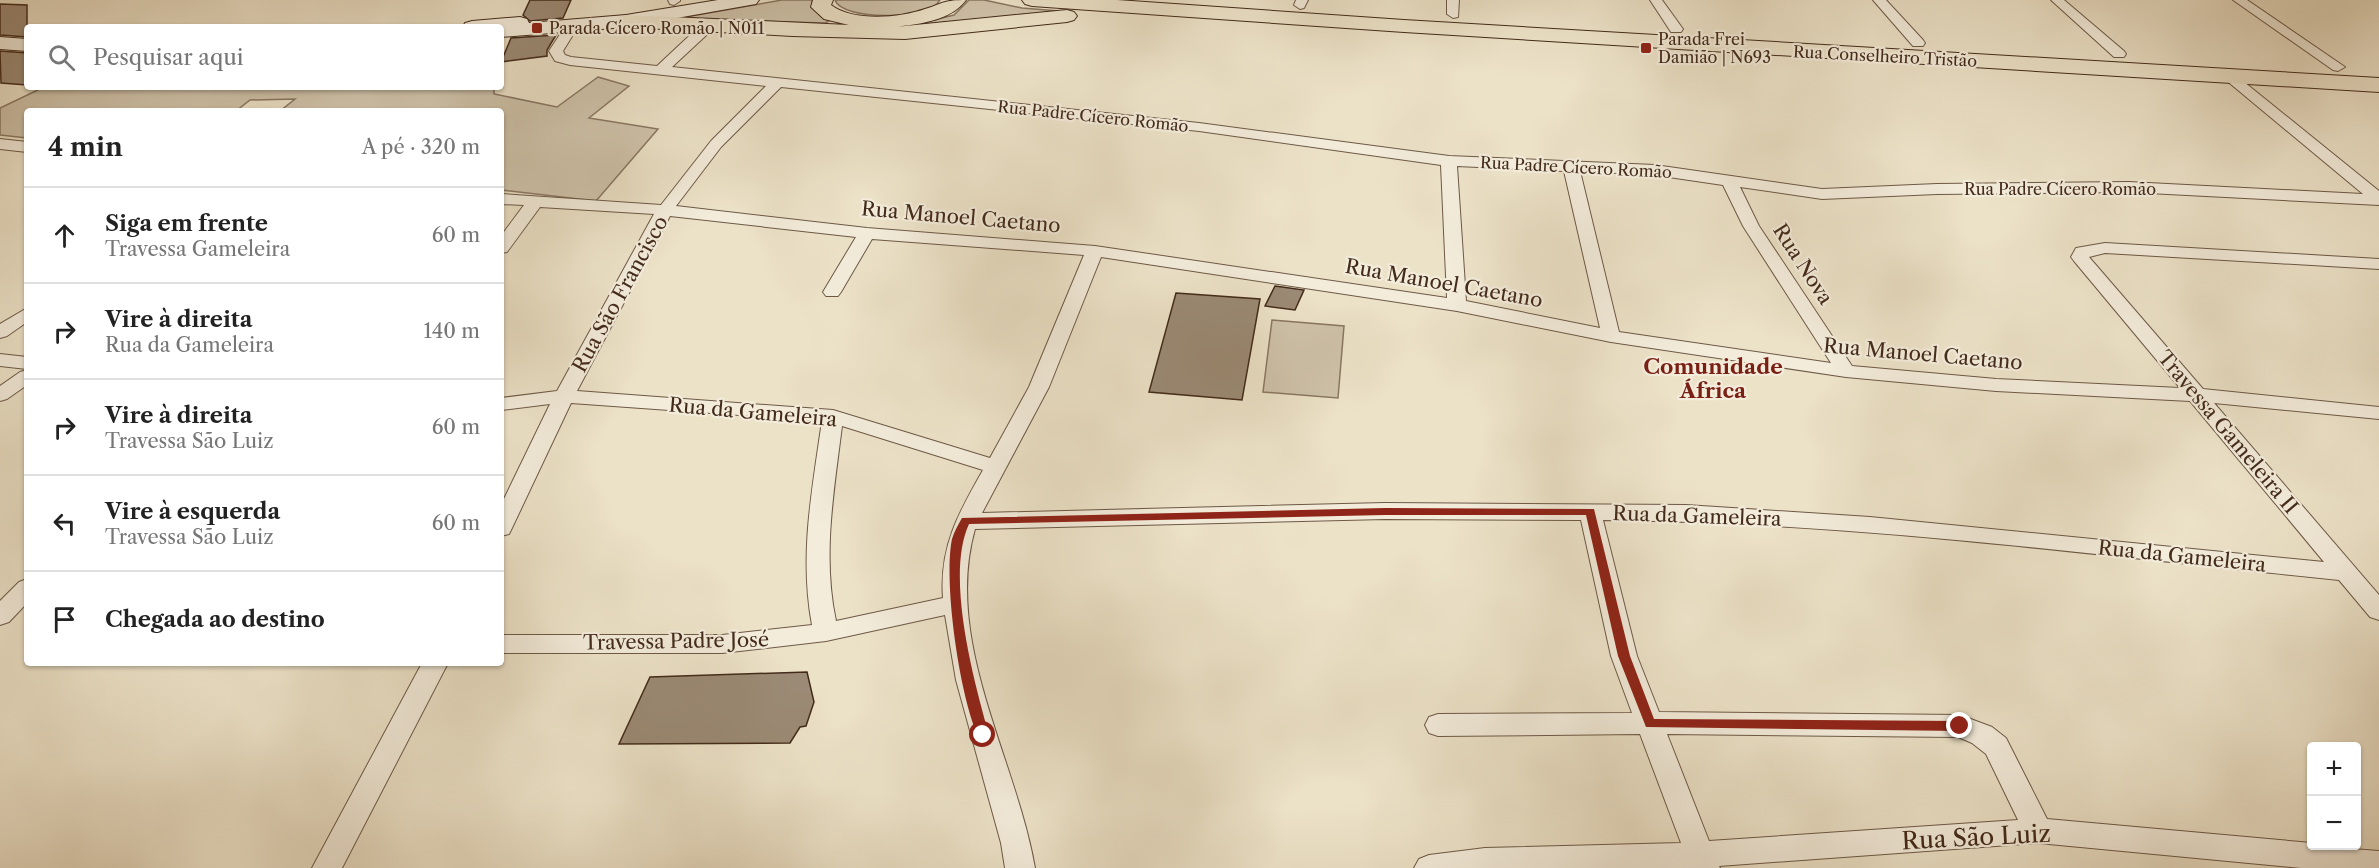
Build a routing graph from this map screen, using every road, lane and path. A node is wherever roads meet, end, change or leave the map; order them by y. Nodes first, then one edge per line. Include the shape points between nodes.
1 (700, 0) edge
2 (750, 0) edge
3 (823, 0) edge
4 (956, 0) edge
5 (1032, 0) edge
6 (1213, 0) edge
7 (1656, 0) edge
8 (1879, 0) edge
9 (2057, 0) edge
10 (2239, 0) edge
11 (671, 2) edge
12 (1301, 3) edge
13 (1453, 7) edge
14 (1170, 11) junction
15 (631, 20) junction
16 (496, 24) edge
17 (573, 25) junction
18 (709, 25) junction
19 (1676, 29) junction
20 (504, 31) edge
21 (0, 43) edge
22 (1918, 43) junction
23 (24, 45) edge
24 (2119, 54) junction
25 (2338, 67) junction
26 (661, 70) junction
27 (2379, 70) edge
28 (2228, 75) junction
29 (776, 84) junction
30 (2379, 85) edge
31 (0, 144) edge
32 (24, 147) edge
33 (1449, 161) junction
34 (1571, 165) junction
35 (1728, 179) junction
36 (504, 198) edge
37 (2379, 200) edge
38 (535, 202) junction
39 (665, 210) junction
40 (867, 233) junction
41 (504, 244) edge
42 (1095, 251) junction
43 (2379, 264) edge
44 (832, 292) dead end
45 (1457, 305) junction
46 (24, 316) edge
47 (0, 332) edge
48 (1611, 336) junction
49 (0, 360) edge
50 (24, 363) edge
51 (1846, 371) junction
52 (24, 378) edge
53 (0, 395) edge
54 (2198, 395) junction
55 (564, 396) junction
56 (504, 404) edge
57 (2379, 413) edge
58 (833, 416) junction
59 (996, 467) junction
60 (1590, 512) junction
61 (966, 521) junction
62 (504, 522) edge
63 (2344, 572) junction
64 (956, 604) junction
65 (2379, 611) edge
66 (826, 632) junction
67 (504, 644) edge
68 (433, 666) edge
69 (1650, 723) junction
70 (1438, 725) dead end
71 (2038, 831) junction
72 (1702, 861) edge
73 (2379, 864) edge
74 (327, 868) edge
75 (1020, 868) edge
76 (1429, 868) edge

1 - 11 main road
2 - 15 main road
3 - 4 main road via 821,7 831,15 897,20 929,16
5 - 14 main road, Rua Conselheiro Tristão
6 - 12 main road, Rua Conselheiro Tristão
7 - 19 street
8 - 22 street
9 - 24 street
10 - 25 street
11 - 16 main road
12 - 13 main road, Rua Conselheiro Tristão
13 - 19 main road, Rua Conselheiro Tristão
14 - 18 main road via 1070,16 905,33
14 - 28 main road, Rua Conselheiro Tristão
15 - 17 main road
15 - 18 main road
17 - 20 main road
17 - 26 street, Rua Padre Cícero Romão via 556,51 560,58
18 - 26 street
19 - 22 main road, Rua Conselheiro Tristão
21 - 23 main road
22 - 24 main road, Rua Conselheiro Tristão
24 - 25 main road, Rua Conselheiro Tristão
25 - 27 main road, Rua Conselheiro Tristão
26 - 29 street, Rua Padre Cícero Romão
28 - 30 main road, Rua Conselheiro Tristão
28 - 37 street
29 - 33 street, Rua Padre Cícero Romão via 1199,127
29 - 39 street, Rua São Francisco via 716,144
31 - 32 street
33 - 34 street, Rua Padre Cícero Romão
33 - 45 street
34 - 35 street, Rua Padre Cícero Romão
34 - 48 street
35 - 37 street, Rua Padre Cícero Romão via 1822,194 2129,188
35 - 51 street, Rua Nova via 1751,226
36 - 38 street, Rua Manoel Caetano
38 - 39 street, Rua Manoel Caetano
38 - 41 street
39 - 40 street, Rua Manoel Caetano
39 - 55 street, Rua São Francisco
40 - 42 street, Rua Manoel Caetano
40 - 44 street
42 - 45 street, Rua Manoel Caetano
42 - 59 street via 1039,387
43 - 54 street, Travessa Gameleira II via 2105,248 2082,252 2082,263
45 - 48 street, Rua Manoel Caetano
46 - 47 street
48 - 51 street, Rua Manoel Caetano
49 - 50 street
51 - 54 street, Rua Manoel Caetano via 1996,385
52 - 53 street
54 - 57 street, Rua Manoel Caetano
54 - 63 street, Travessa Gameleira II
55 - 56 street, Rua da Gameleira
55 - 58 street, Rua da Gameleira
55 - 62 street, Rua São Francisco
58 - 59 street, Rua da Gameleira
58 - 66 street via 817,555
59 - 61 street
60 - 61 street, Rua da Gameleira via 1385,511
60 - 63 street, Rua da Gameleira via 1686,513 1870,525
60 - 69 street via 1624,656
61 - 64 street via 958,537
63 - 65 street, Travessa Gameleira II
64 - 66 street, Travessa Padre José
64 - 75 street via 971,690
66 - 67 street, Travessa Padre José via 722,644
68 - 74 street
69 - 70 street
69 - 71 street via 1960,726 1996,746
69 - 72 street
71 - 72 street, Rua São Luiz
71 - 73 street, Rua São Luiz
72 - 76 street, Rua São Luiz via 1485,861

